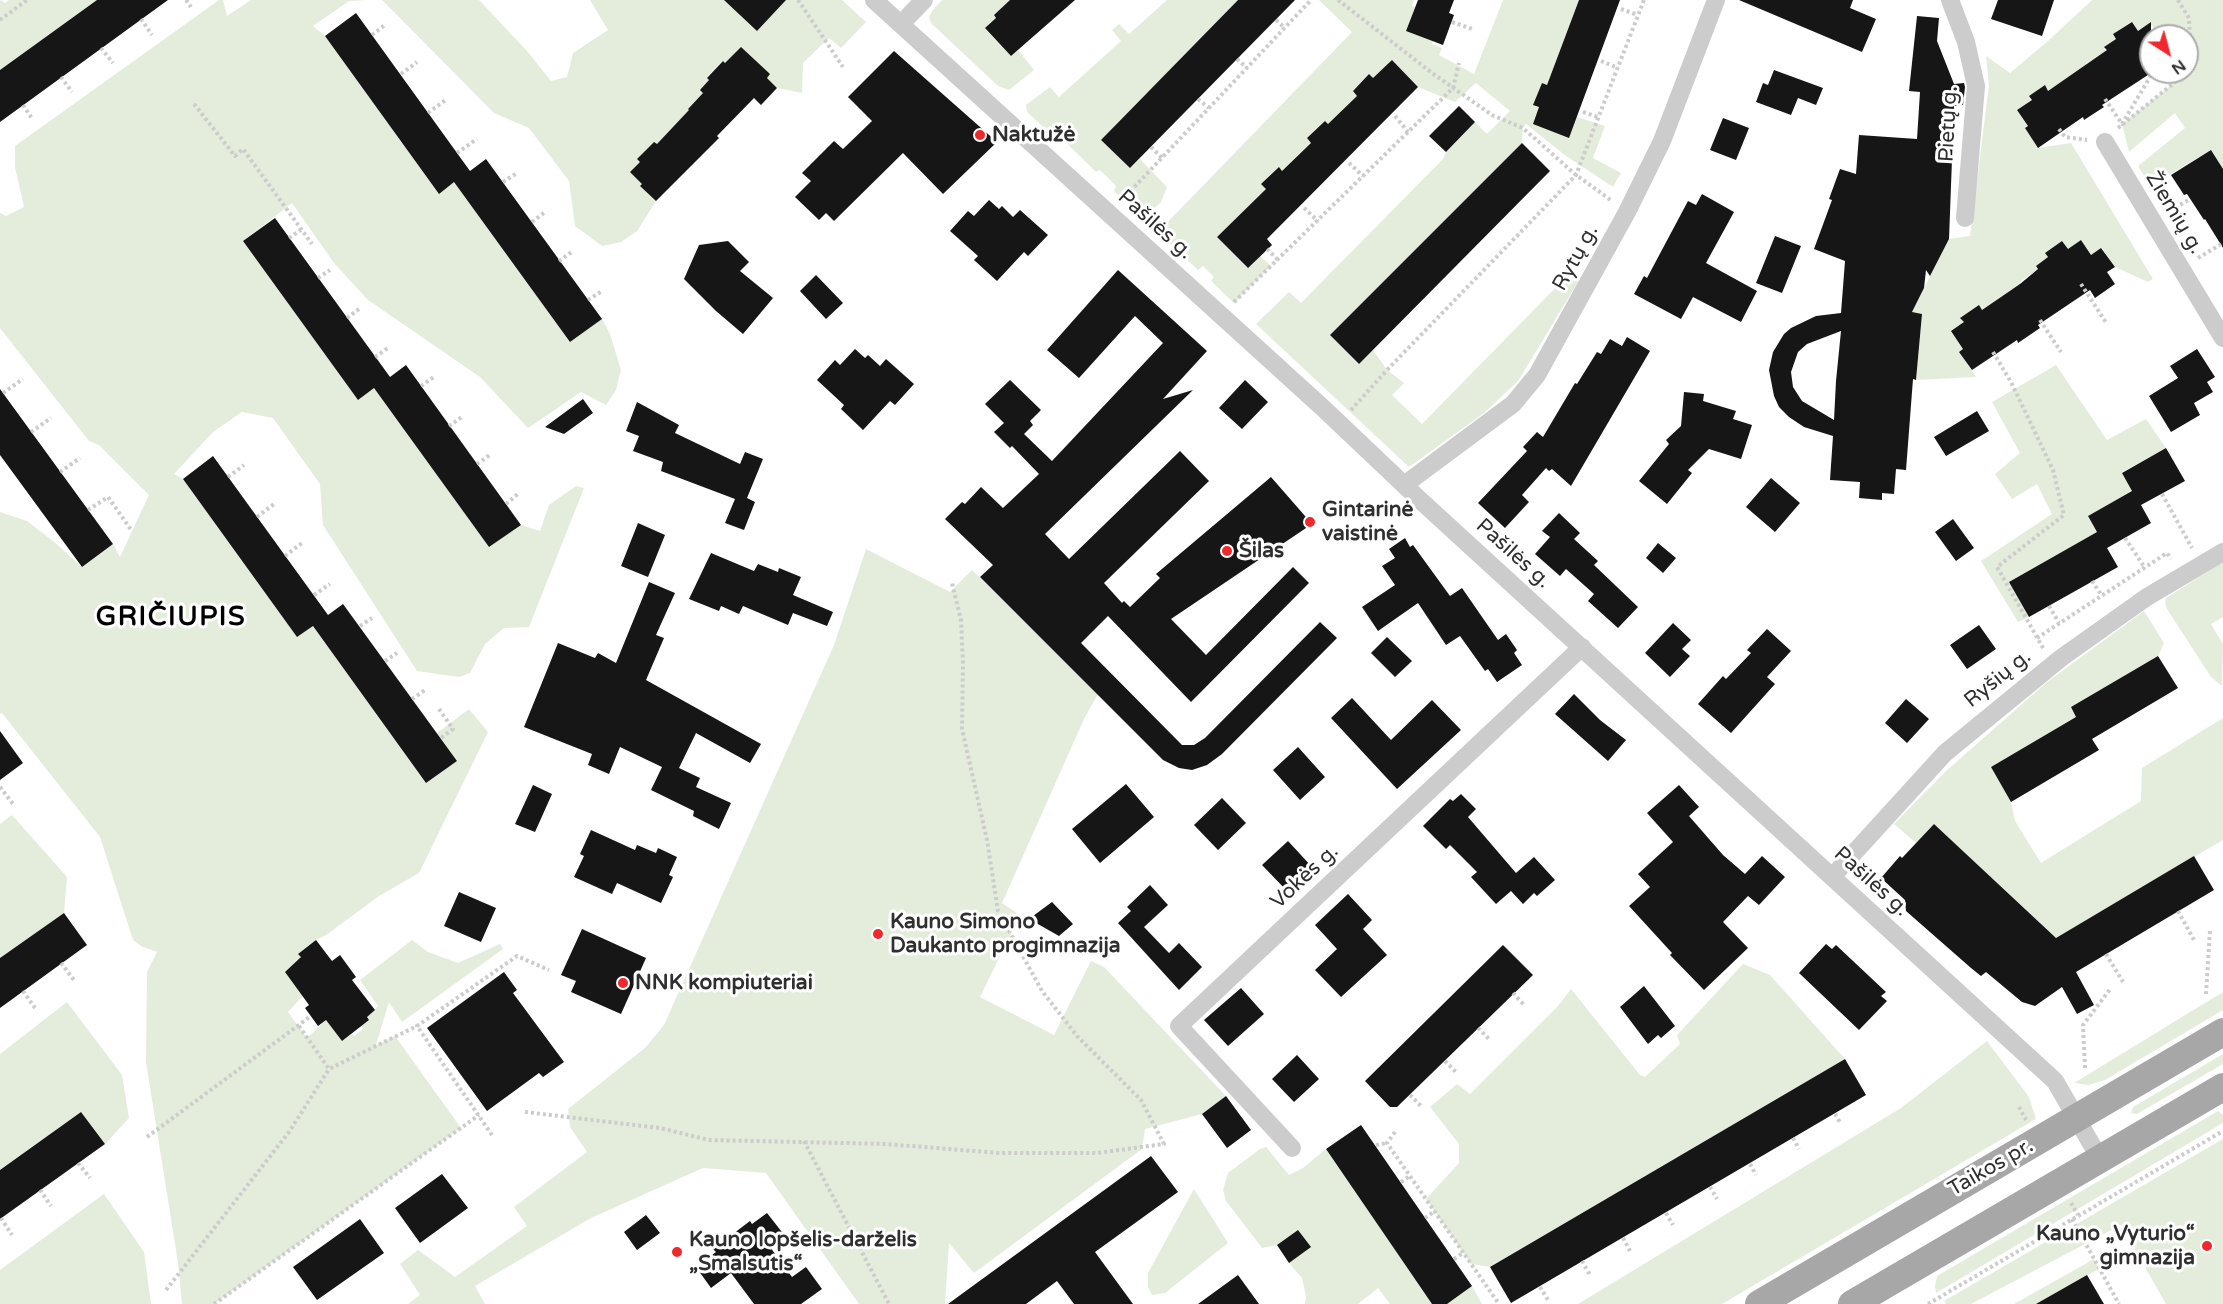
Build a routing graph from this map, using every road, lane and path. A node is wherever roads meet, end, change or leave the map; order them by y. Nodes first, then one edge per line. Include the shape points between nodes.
1 (27, 0) edge
2 (186, 0) edge
3 (798, 0) edge
4 (874, 0) edge
5 (924, 0) edge
6 (1311, 0) edge
7 (1338, 0) edge
8 (1644, 0) edge
9 (1716, 0) edge
10 (1950, 0) edge
11 (2178, 0) edge
12 (191, 7) dead end
13 (1621, 9) dead end
14 (1638, 15) junction
15 (0, 20) edge
16 (141, 20) dead end
17 (1276, 20) dead end
18 (1452, 22) dead end
19 (901, 24) junction
20 (2189, 24) edge
21 (385, 26) dead end
22 (1285, 28) junction
23 (1472, 29) dead end
24 (152, 34) dead end
25 (372, 35) dead end
26 (101, 48) dead end
27 (1237, 59) dead end
28 (417, 62) dead end
29 (1601, 62) dead end
30 (113, 63) dead end
31 (1459, 63) dead end
32 (843, 67) dead end
33 (1247, 68) junction
34 (1618, 68) junction
35 (401, 74) dead end
36 (62, 77) dead end
37 (2143, 84) edge
38 (2173, 84) edge
39 (1453, 88) junction
40 (72, 92) dead end
41 (447, 99) dead end
42 (1198, 99) dead end
43 (2105, 99) dead end
44 (194, 104) dead end
45 (23, 105) dead end
46 (1209, 108) junction
47 (1583, 112) dead end
48 (428, 113) dead end
49 (1395, 116) dead end
50 (1598, 117) junction
51 (33, 120) dead end
52 (2122, 124) junction
53 (2059, 129) dead end
54 (1408, 132) junction
55 (477, 139) dead end
56 (2105, 142) junction
57 (1151, 147) dead end
58 (457, 153) dead end
59 (1162, 158) junction
60 (1349, 163) dead end
61 (517, 173) dead end
62 (1576, 175) junction
63 (1363, 176) junction
64 (503, 182) dead end
65 (1304, 208) dead end
66 (546, 212) dead end
67 (1627, 212) junction
68 (1109, 214) junction
69 (1965, 218) dead end
70 (1318, 221) junction
71 (532, 222) dead end
72 (301, 230) junction
73 (290, 238) dead end
74 (2223, 243) edge
75 (312, 244) dead end
76 (1267, 249) dead end
77 (573, 251) dead end
78 (1278, 260) junction
79 (559, 261) dead end
80 (2181, 268) junction
81 (330, 270) dead end
82 (318, 278) dead end
83 (2081, 284) dead end
84 (602, 291) dead end
85 (588, 300) dead end
86 (359, 309) dead end
87 (1221, 316) junction
88 (347, 318) dead end
89 (2040, 320) dead end
90 (2108, 324) dead end
91 (2223, 338) edge
92 (388, 348) dead end
93 (1993, 352) dead end
94 (2061, 352) dead end
95 (375, 357) dead end
96 (435, 376) dead end
97 (23, 379) dead end
98 (421, 386) dead end
99 (3, 393) dead end
100 (463, 416) dead end
101 (51, 418) dead end
102 (1339, 424) junction
103 (449, 426) dead end
104 (31, 432) dead end
105 (491, 454) dead end
106 (80, 458) dead end
107 (477, 464) dead end
108 (244, 465) dead end
109 (60, 472) dead end
110 (228, 477) dead end
111 (1404, 485) junction
112 (519, 493) dead end
113 (2162, 494) dead end
114 (274, 504) dead end
115 (506, 504) dead end
116 (88, 510) dead end
117 (257, 517) dead end
118 (132, 531) dead end
119 (2125, 538) dead end
120 (302, 543) dead end
121 (2223, 552) edge
122 (285, 556) dead end
123 (2201, 564) junction
124 (2145, 568) junction
125 (2181, 575) junction
126 (2092, 581) dead end
127 (330, 584) dead end
128 (952, 584) dead end
129 (314, 595) dead end
130 (2102, 596) junction
131 (2049, 606) dead end
132 (372, 618) dead end
133 (2060, 623) junction
134 (360, 626) dead end
135 (2037, 638) junction
136 (1582, 647) junction
137 (397, 653) dead end
138 (385, 661) dead end
139 (2052, 664) junction
140 (425, 690) dead end
141 (412, 699) dead end
142 (439, 709) dead end
143 (441, 738) dead end
144 (0, 787) edge
145 (13, 804) dead end
146 (1832, 877) junction
147 (2178, 911) dead end
148 (2210, 930) dead end
149 (2194, 939) dead end
150 (2106, 954) dead end
151 (62, 963) dead end
152 (549, 970) dead end
153 (74, 980) dead end
154 (2123, 982) dead end
155 (2111, 988) dead end
156 (23, 991) dead end
157 (1513, 993) dead end
158 (2206, 994) dead end
159 (1524, 1005) dead end
160 (35, 1008) dead end
161 (311, 1016) dead end
162 (299, 1026) junction
163 (417, 1026) junction
164 (1478, 1028) dead end
165 (2223, 1032) edge
166 (1489, 1039) dead end
167 (1444, 1061) dead end
168 (2085, 1068) dead end
169 (329, 1069) junction
170 (1456, 1072) dead end
171 (2223, 1087) edge
172 (1410, 1095) dead end
173 (1421, 1106) dead end
174 (525, 1112) dead end
175 (1835, 1114) dead end
176 (478, 1116) junction
177 (2076, 1118) junction
178 (1841, 1124) dead end
179 (2223, 1131) edge
180 (1395, 1132) dead end
181 (492, 1135) dead end
182 (147, 1137) dead end
183 (1793, 1138) dead end
184 (804, 1141) junction
185 (1387, 1143) junction
186 (1376, 1145) dead end
187 (1292, 1148) dead end
188 (1799, 1149) dead end
189 (2100, 1159) junction
190 (78, 1163) dead end
191 (1749, 1164) dead end
192 (1756, 1175) dead end
193 (1410, 1176) junction
194 (90, 1178) dead end
195 (1401, 1182) dead end
196 (1710, 1187) dead end
197 (40, 1190) dead end
198 (1717, 1199) dead end
199 (51, 1206) dead end
200 (1435, 1211) junction
201 (1666, 1213) dead end
202 (1, 1218) edge
203 (1425, 1218) dead end
204 (2072, 1219) junction
205 (1673, 1225) dead end
206 (12, 1235) dead end
207 (1623, 1238) dead end
208 (1630, 1251) dead end
209 (1463, 1253) junction
210 (1454, 1259) dead end
211 (1582, 1262) dead end
212 (1590, 1275) dead end
213 (1540, 1287) dead end
214 (166, 1290) dead end
215 (1548, 1300) dead end
216 (2118, 1302) edge
217 (214, 1304) edge
218 (889, 1304) edge
219 (1499, 1304) edge
220 (1760, 1304) edge
221 (1852, 1304) edge
222 (1928, 1304) edge
223 (2110, 1304) edge

1 - 15 path
2 - 12 path
3 - 32 path
4 - 19 street, Pašilės g.
5 - 19 street
6 - 22 path
7 - 39 path
8 - 14 path
9 - 67 street, Rytų g. via 1662,141
10 - 69 street, Pietų g. via 1966,42 1976,86
11 - 20 path
13 - 14 path
14 - 34 path
16 - 24 path
17 - 22 path
18 - 23 path
19 - 68 street, Pašilės g.
21 - 25 path
22 - 33 path
26 - 30 path
27 - 33 path
28 - 35 path
29 - 34 path
31 - 39 path
33 - 46 path
34 - 50 path
36 - 40 path
37 - 52 path
38 - 52 path
39 - 54 path
39 - 62 path via 1492,115 1523,128
41 - 48 path
42 - 46 path
43 - 52 path
44 - 72 path via 235,156 243,149
45 - 51 path
46 - 59 path
47 - 50 path
49 - 54 path
50 - 62 path
52 - 56 path
53 - 56 path via 2065,137
54 - 63 path
55 - 58 path
56 - 80 street, Žiemių g.
57 - 59 path
59 - 68 path
60 - 63 path
61 - 64 path
62 - 67 path
62 - 102 path
63 - 70 path
65 - 70 path
66 - 71 path
67 - 111 street, Rytų g. via 1537,375 1513,404
68 - 87 street, Pašilės g.
70 - 78 path
72 - 73 path
72 - 75 path
74 - 80 path
76 - 78 path
77 - 79 path
78 - 87 path
80 - 91 street, Žiemių g.
81 - 82 path
83 - 90 path
84 - 85 path
86 - 88 path
87 - 102 street, Pašilės g.
89 - 94 path
92 - 95 path
93 - 135 path via 2053,470 2064,514 1997,567
96 - 98 path
97 - 99 path
100 - 103 path
101 - 104 path
102 - 111 street, Pašilės g.
105 - 107 path
106 - 109 path
108 - 110 path
111 - 136 street, Pašilės g.
112 - 115 path
113 - 123 path
114 - 117 path
116 - 118 path via 108,497
119 - 124 path
120 - 122 path
121 - 123 street, Ryšių g.
123 - 125 street, Ryšių g.
124 - 125 path via 2168,553
124 - 130 path
125 - 139 street, Ryšių g.
126 - 130 path
127 - 129 path
128 - 184 path via 962,620 962,729 998,911 1042,991 1077,1036 1141,1100 1164,1144 1097,1153 999,1153
130 - 133 path
131 - 133 path
132 - 134 path
133 - 135 path
135 - 139 path
136 - 146 street, Pašilės g.
136 - 187 street, Vokės g. via 1179,1026
137 - 138 path
139 - 146 street, Ryšių g. via 1945,753
140 - 141 path
142 - 143 path via 453,729
144 - 145 path
146 - 177 street, Pašilės g. via 2055,1081
147 - 149 path
148 - 158 path
150 - 154 path
151 - 153 path
152 - 163 path via 517,956
155 - 168 path via 2083,1025
156 - 160 path
157 - 159 path
161 - 162 path
162 - 169 path
162 - 182 path
163 - 169 path
163 - 176 path
164 - 166 path
165 - 177 main road, Taikos pr.
167 - 170 path
169 - 214 path via 289,1132
171 - 189 main road
172 - 173 path
174 - 184 path via 660,1128 709,1140
175 - 178 path
176 - 181 path
176 - 217 path
177 - 189 street, Pašilės g.
177 - 220 main road, Taikos pr.
179 - 204 path
180 - 185 path
183 - 188 path
184 - 218 path
185 - 186 path
185 - 193 path
189 - 221 main road
190 - 194 path
191 - 192 path
193 - 195 path
193 - 200 path
196 - 198 path
197 - 199 path
200 - 203 path
200 - 209 path
201 - 205 path
202 - 206 path
204 - 216 path
204 - 222 path
207 - 208 path
209 - 210 path
209 - 219 path
211 - 212 path
213 - 215 path
216 - 223 path

